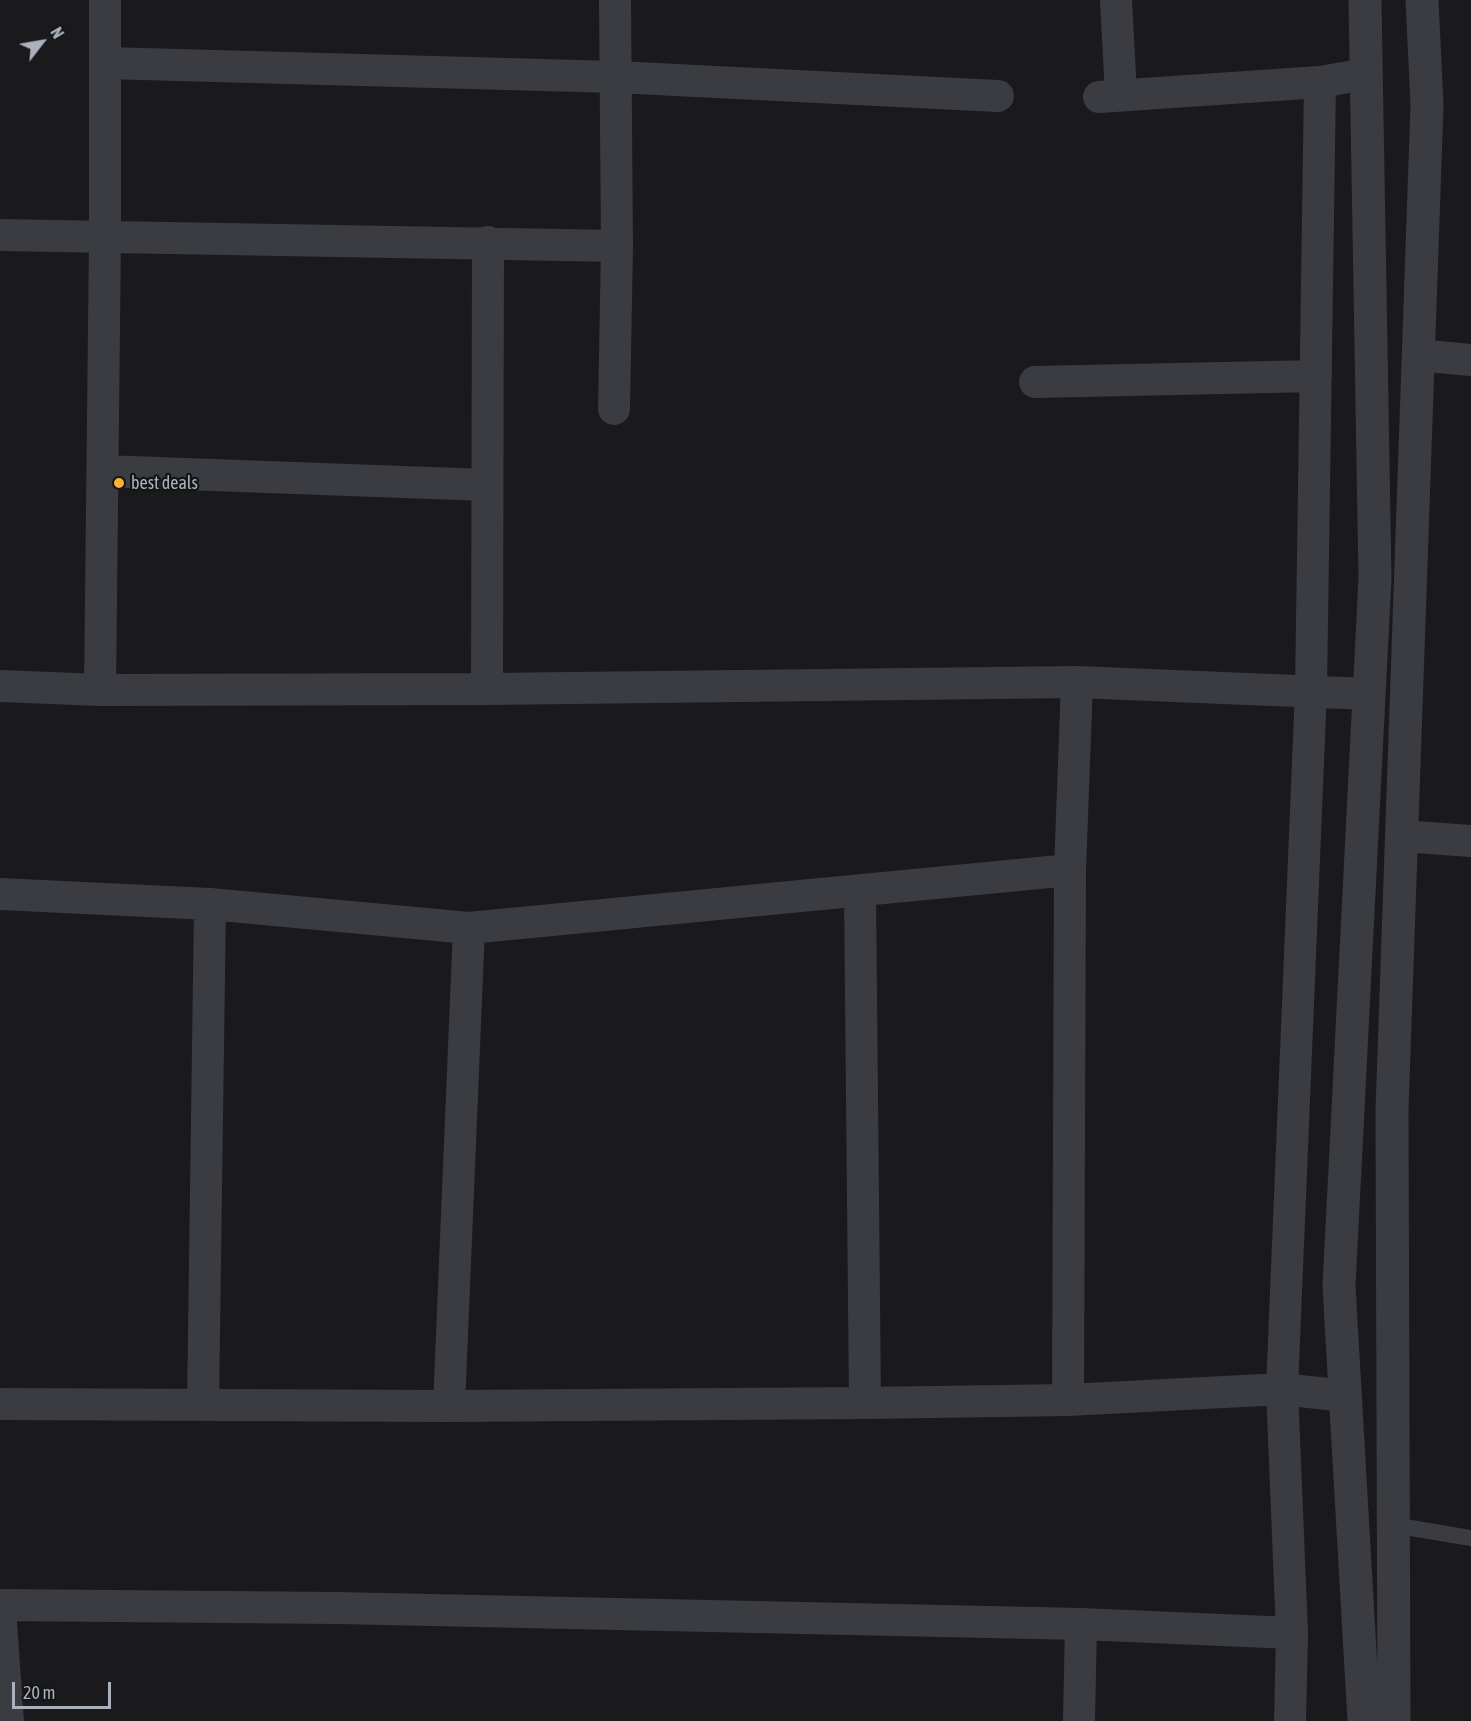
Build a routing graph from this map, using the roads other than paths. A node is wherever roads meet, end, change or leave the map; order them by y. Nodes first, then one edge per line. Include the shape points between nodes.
1 (105, 0) edge
2 (615, 0) edge
3 (1116, 0) edge
4 (1365, 0) edge
5 (1422, 0) edge
6 (106, 63) junction
7 (1366, 74) junction
8 (616, 76) junction
9 (1320, 81) junction
10 (998, 96) dead end
11 (0, 235) edge
12 (105, 236) junction
13 (488, 242) junction
14 (617, 246) junction
15 (1418, 355) junction
16 (1471, 360) edge
17 (1316, 376) junction
18 (1035, 382) dead end
19 (614, 409) dead end
20 (102, 471) junction
21 (486, 485) junction
22 (1077, 682) junction
23 (0, 686) edge
24 (487, 689) junction
25 (100, 690) junction
26 (1311, 690) junction
27 (1369, 694) junction
28 (1402, 836) junction
29 (1471, 841) edge
30 (1070, 870) junction
31 (860, 892) junction
32 (0, 894) edge
33 (210, 904) junction
34 (469, 928) junction
35 (1282, 1389) junction
36 (1345, 1396) junction
37 (1068, 1400) junction
38 (865, 1403) junction
39 (0, 1404) edge
40 (203, 1405) junction
41 (449, 1406) junction
42 (1393, 1525) junction
43 (1471, 1538) edge
44 (0, 1607) edge
45 (1081, 1624) junction
46 (1293, 1633) junction
47 (8, 1721) edge
48 (1079, 1721) edge
49 (1290, 1721) edge
50 (1364, 1721) edge
51 (1394, 1721) edge

1 - 6 street
2 - 8 street
3 - 9 street via 1110,96
4 - 7 street
5 - 15 street via 1427,105
6 - 8 street
6 - 12 street
7 - 9 street
7 - 27 street via 1375,578
8 - 10 street
8 - 14 street
9 - 17 street
11 - 12 street
12 - 13 street
12 - 20 street
13 - 14 street
13 - 21 street
14 - 19 street
15 - 16 street
15 - 28 street
17 - 18 street
17 - 26 street
20 - 21 street
20 - 25 street
21 - 24 street
22 - 24 street
22 - 26 street
22 - 30 street
23 - 25 street
24 - 25 street
26 - 27 street
26 - 35 street
27 - 36 street via 1339,1286
28 - 29 street
28 - 42 street via 1392,1110
30 - 31 street
30 - 37 street
31 - 34 street
31 - 38 street
32 - 33 street
33 - 34 street
33 - 40 street
34 - 41 street
35 - 36 street
35 - 37 street
35 - 46 street
36 - 50 street
37 - 38 street
38 - 41 street
39 - 40 street
40 - 41 street
42 - 43 lane
42 - 51 street
44 - 45 street via 338,1608
44 - 47 street
45 - 46 street
45 - 48 street
46 - 49 street

